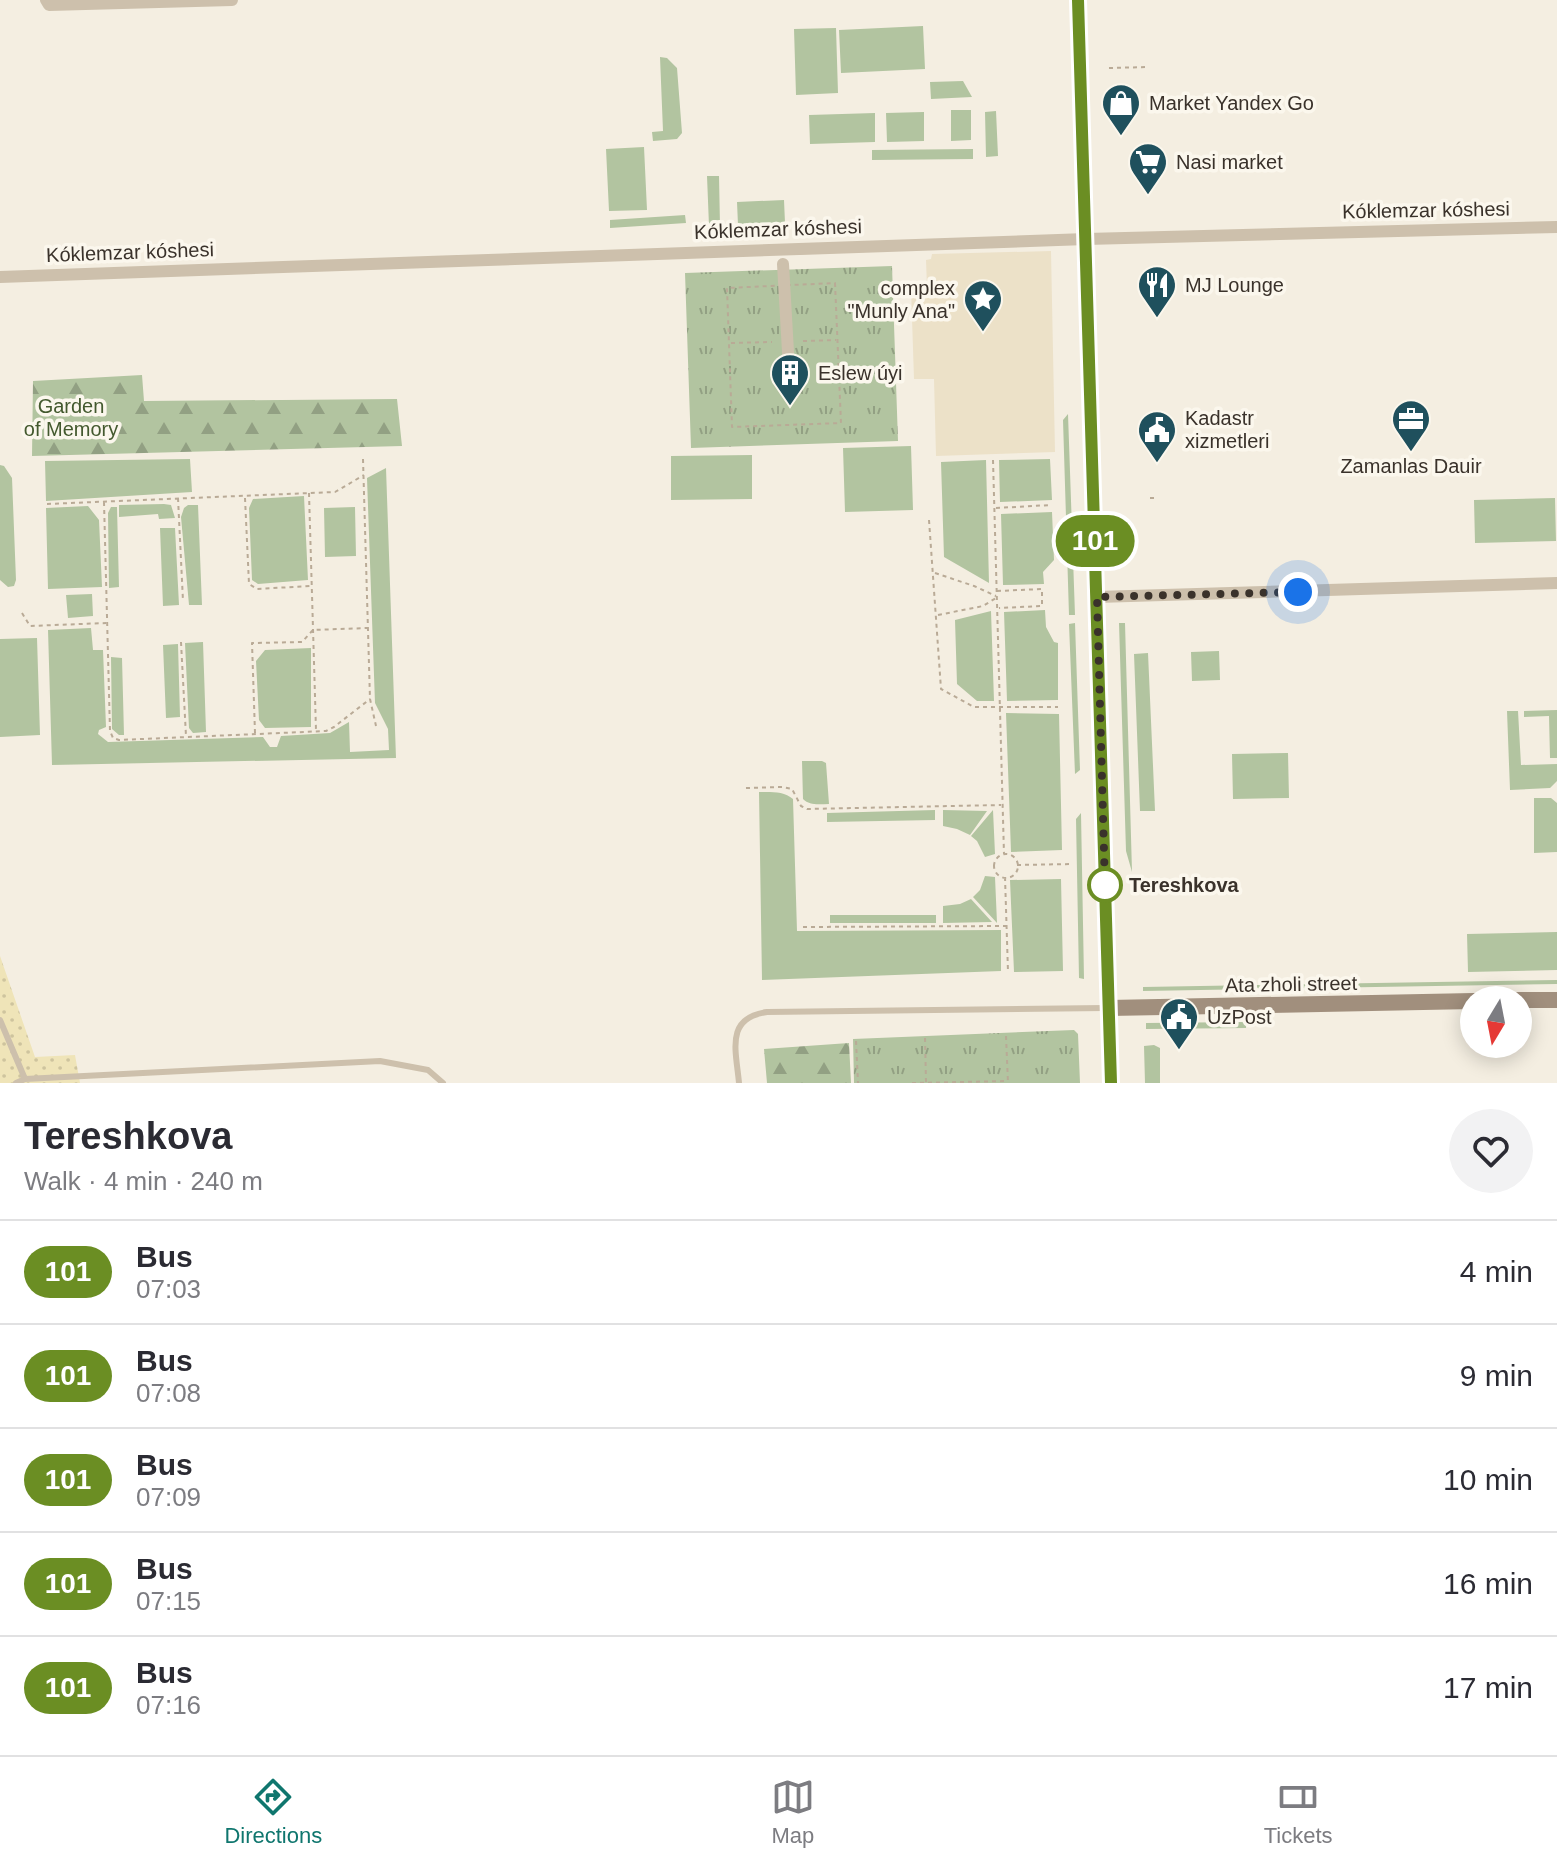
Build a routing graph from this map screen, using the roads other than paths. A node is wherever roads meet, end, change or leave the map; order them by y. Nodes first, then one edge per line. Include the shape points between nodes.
1 (232, 0) edge
2 (1078, 0) edge
3 (47, 3) edge
4 (1557, 227) edge
5 (1086, 239) junction
6 (783, 264) dead end
7 (0, 277) edge
8 (790, 387) dead end
9 (1557, 583) edge
10 (1097, 597) junction
11 (1532, 1000) edge
12 (1557, 1000) edge
13 (1460, 1001) edge
14 (1109, 1008) junction
15 (0, 1020) edge
16 (25, 1079) junction
17 (16, 1083) edge
18 (443, 1083) edge
19 (739, 1083) edge
20 (1111, 1083) edge

1 - 3 street
2 - 5 main road
4 - 5 street, Kóklemzar kóshesi
5 - 7 street, Kóklemzar kóshesi
5 - 10 main road
6 - 8 street
9 - 10 street
10 - 14 main road
11 - 12 main road
13 - 14 main road, Ata zholi street
14 - 19 lane via 753,1014 739,1027 736,1039
14 - 20 main road
15 - 16 lane
16 - 17 lane
16 - 18 lane via 380,1061 428,1070

